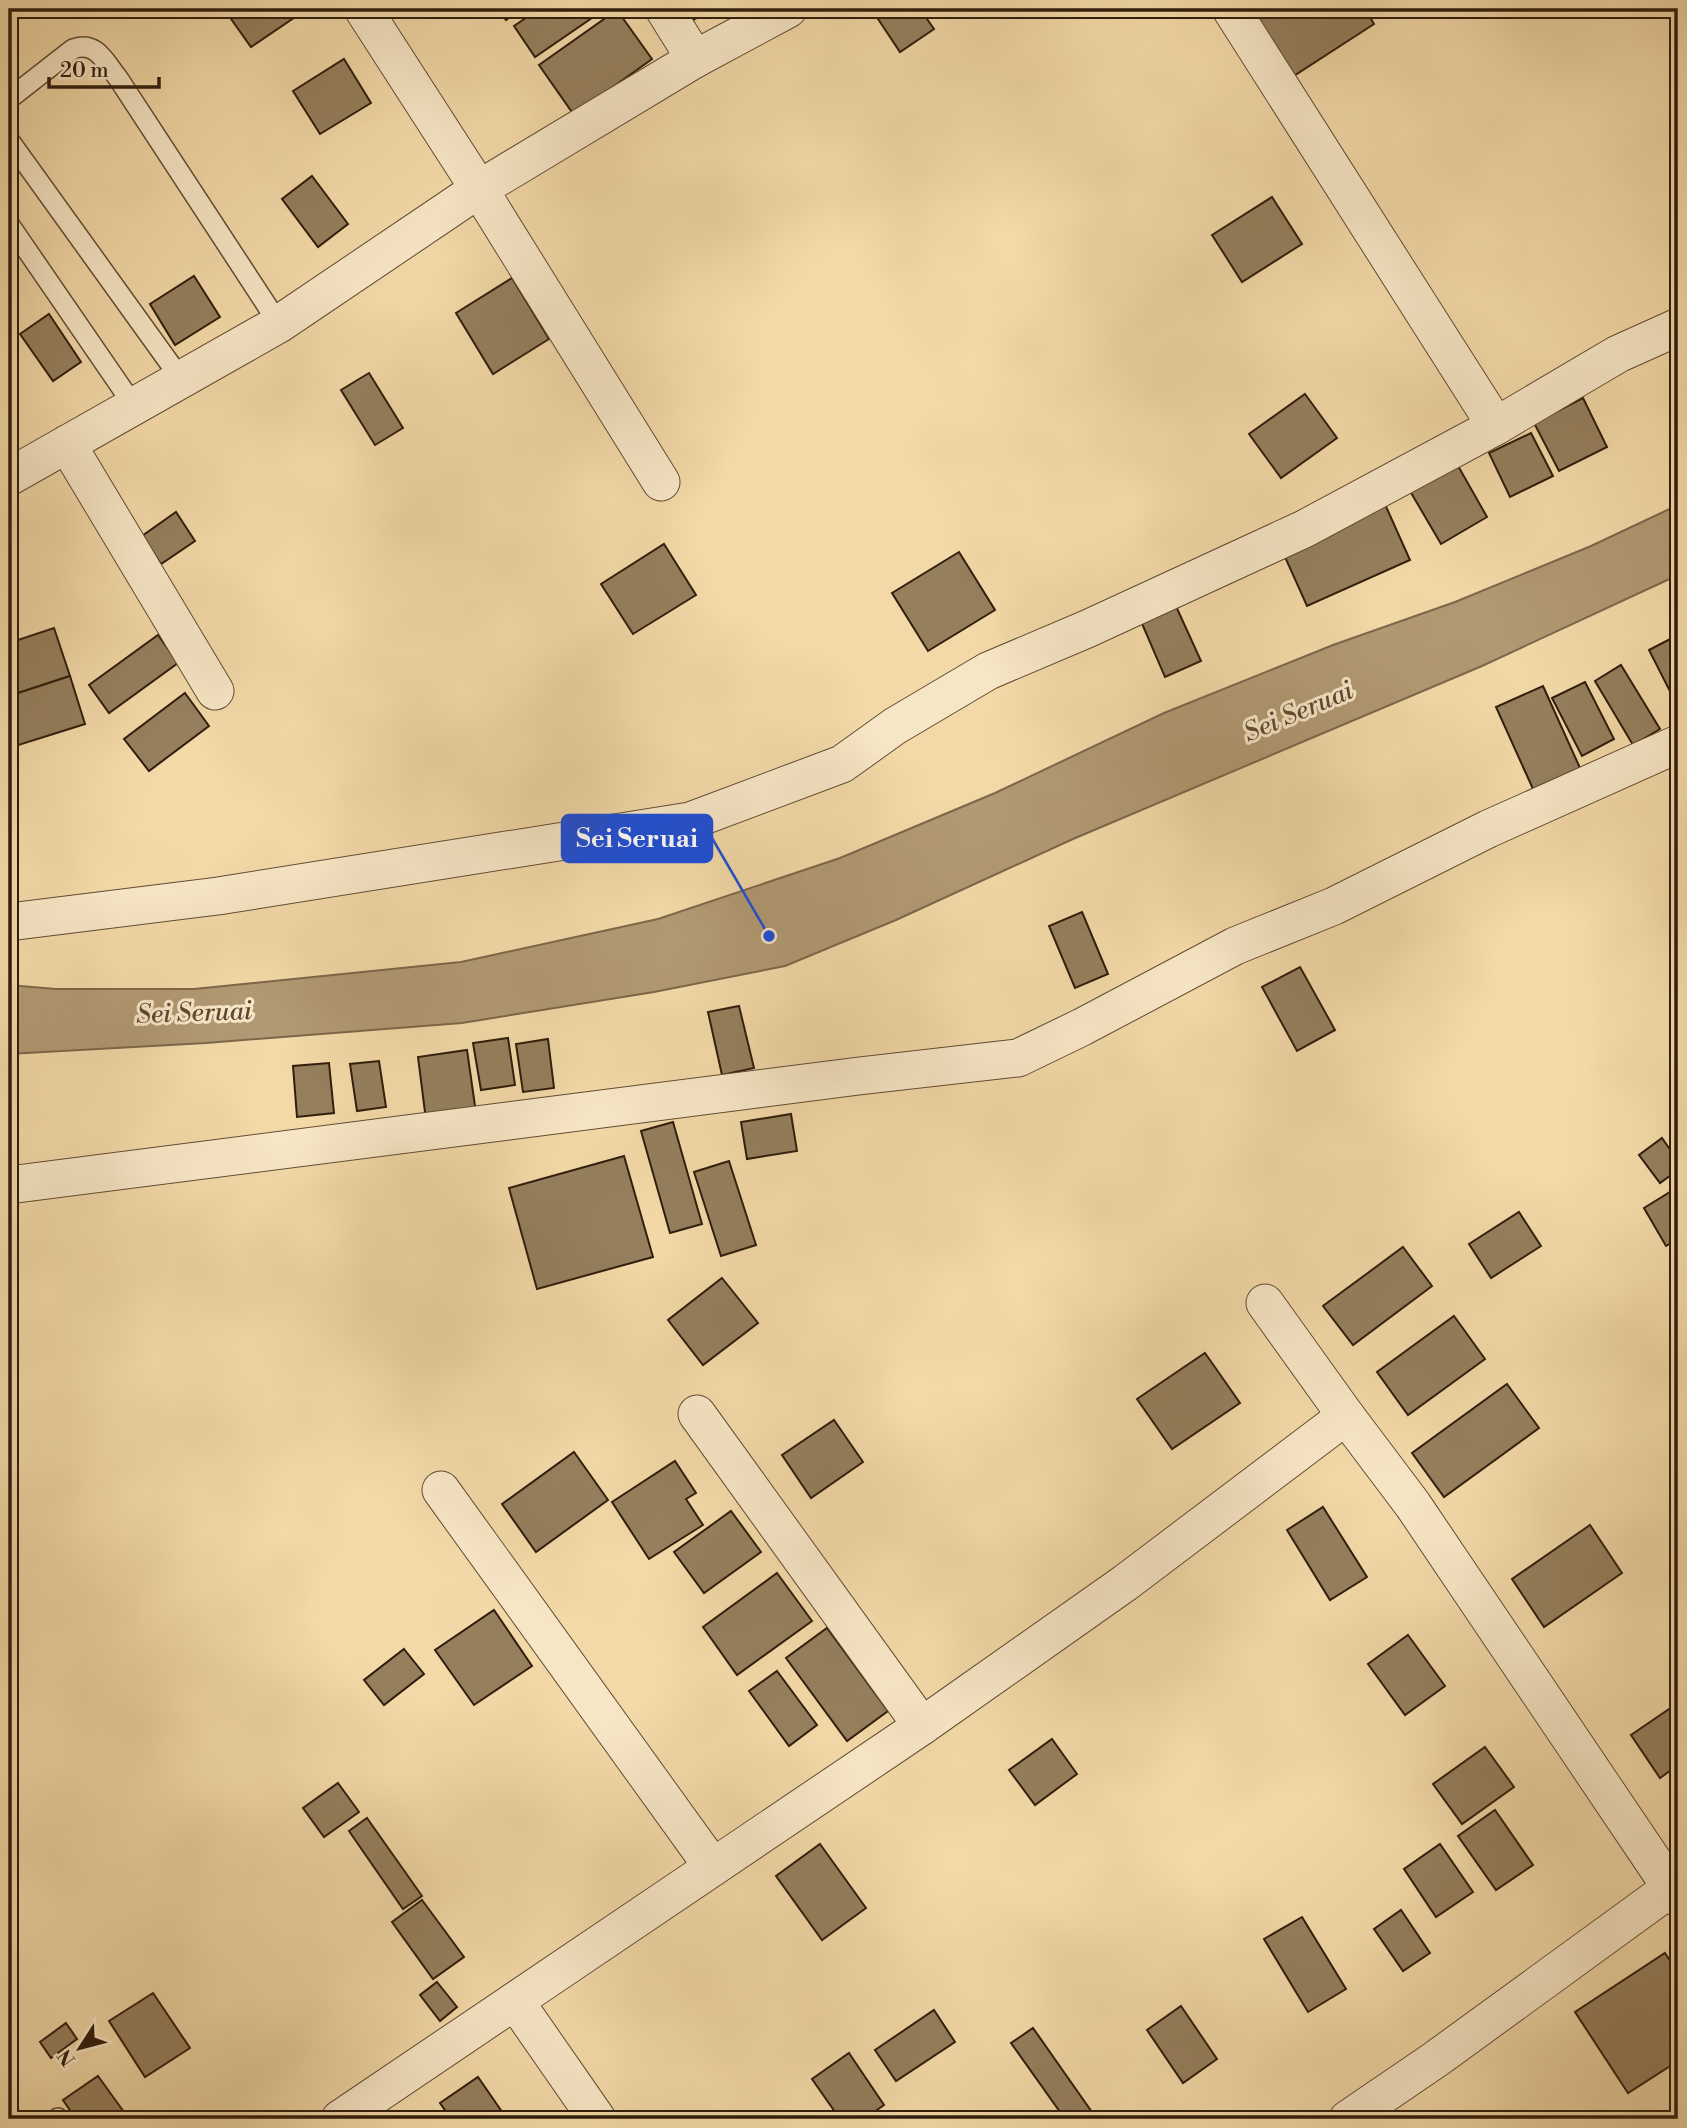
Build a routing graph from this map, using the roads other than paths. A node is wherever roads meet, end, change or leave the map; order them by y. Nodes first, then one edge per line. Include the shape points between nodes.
1 (363, 9) edge
2 (664, 9) edge
3 (789, 9) edge
4 (1231, 9) edge
5 (695, 59) junction
6 (9, 99) edge
7 (9, 140) edge
8 (479, 189) junction
9 (9, 224) edge
10 (279, 324) junction
11 (1678, 327) edge
12 (181, 379) junction
13 (134, 406) junction
14 (1496, 426) junction
15 (66, 444) junction
16 (9, 477) edge
17 (661, 482) dead end
18 (215, 691) dead end
19 (1678, 744) edge
20 (9, 922) edge
21 (9, 1185) edge
22 (1265, 1303) dead end
23 (697, 1414) dead end
24 (1346, 1416) junction
25 (441, 1490) dead end
26 (922, 1726) junction
27 (712, 1867) junction
28 (1676, 1890) edge
29 (515, 2001) junction
30 (340, 2119) edge
31 (597, 2119) edge
32 (1349, 2119) edge

1 - 8 street
2 - 5 street
3 - 5 street
4 - 14 street
5 - 8 street
6 - 10 lane via 73,49 95,49
7 - 12 lane
8 - 10 street
8 - 17 street
9 - 13 lane
10 - 12 street
11 - 14 street via 1618,354
12 - 13 street
13 - 15 street
14 - 20 street via 1304,529 988,671 895,726 842,764 690,821 218,896
15 - 16 street
15 - 18 street
19 - 21 street via 1488,829 1334,906 1235,946 1018,1058
22 - 24 street
23 - 26 street
24 - 26 street via 1125,1583
24 - 28 street via 1413,1504
25 - 27 street
26 - 27 street
27 - 29 street
28 - 32 street
29 - 30 street
29 - 31 street

